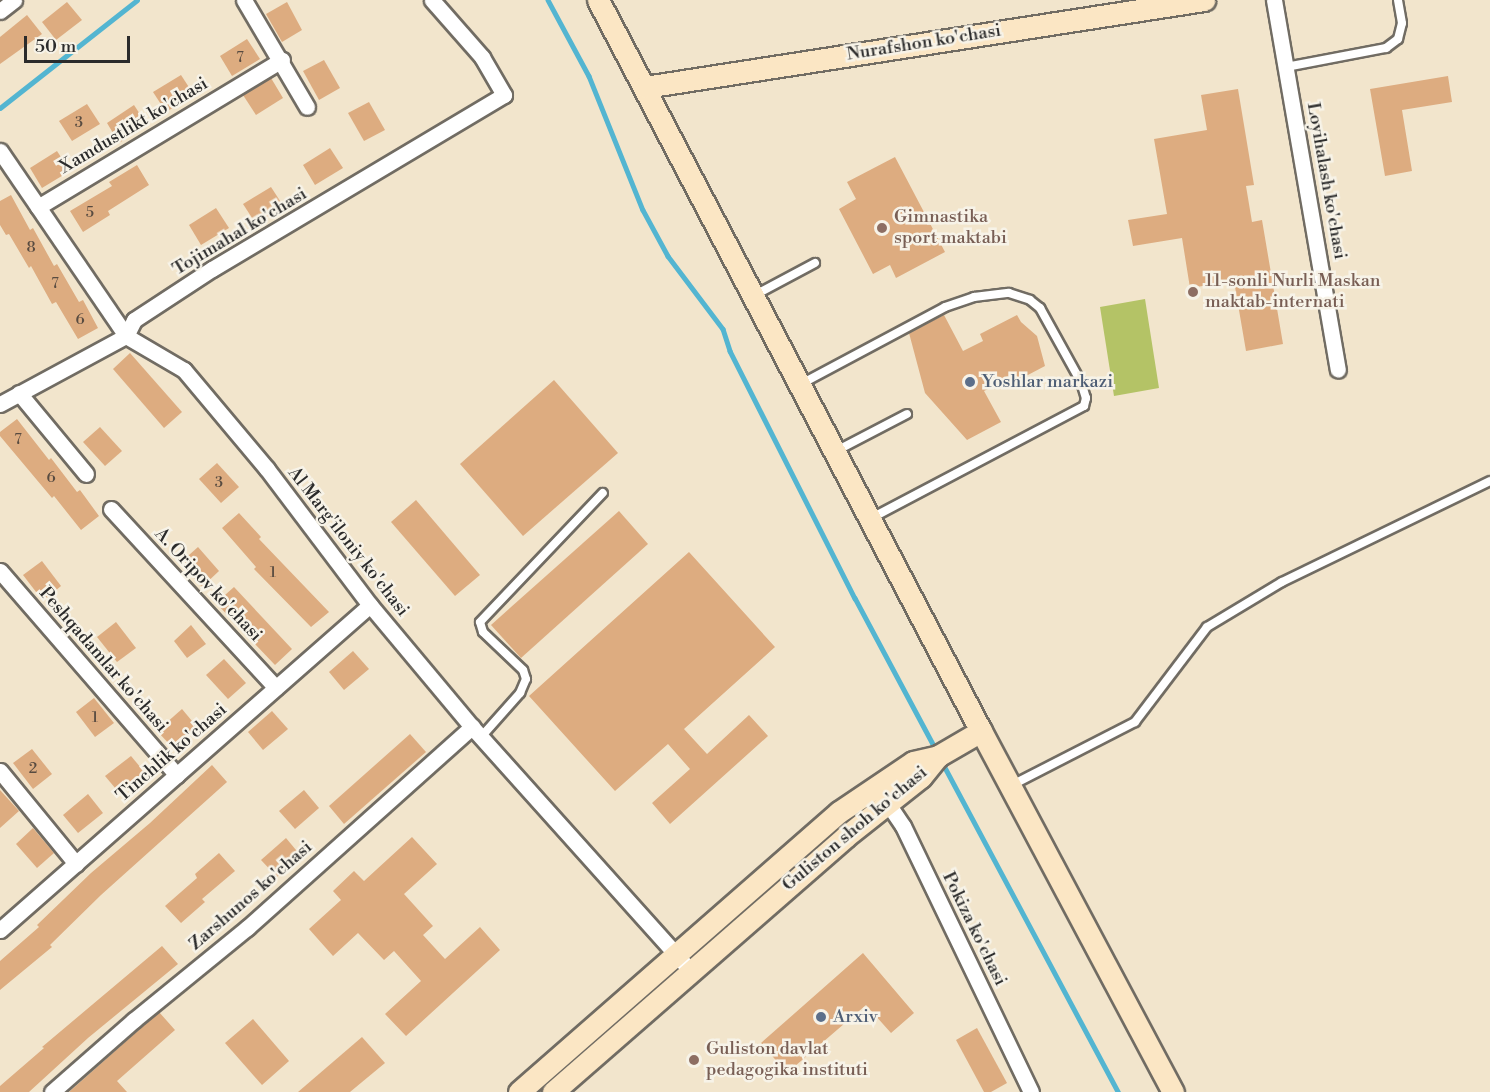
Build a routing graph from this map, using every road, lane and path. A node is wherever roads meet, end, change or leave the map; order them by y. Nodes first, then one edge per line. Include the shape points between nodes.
1 (14, 0) edge
2 (244, 0) edge
3 (432, 0) edge
4 (598, 0) edge
5 (1204, 0) edge
6 (1274, 0) edge
7 (1398, 0) edge
8 (0, 11) edge
9 (282, 60) junction
10 (1286, 67) junction
11 (645, 87) junction
12 (308, 107) dead end
13 (0, 151) edge
14 (38, 207) junction
15 (815, 264) dead end
16 (753, 295) junction
17 (126, 336) junction
18 (1338, 369) dead end
19 (800, 385) junction
20 (19, 393) junction
21 (0, 404) edge
22 (907, 414) dead end
23 (835, 452) junction
24 (86, 474) dead end
25 (1490, 482) edge
26 (603, 493) dead end
27 (111, 510) dead end
28 (870, 519) junction
29 (0, 571) edge
30 (370, 605) junction
31 (276, 688) junction
32 (476, 732) junction
33 (975, 735) junction
34 (0, 771) edge
35 (177, 775) junction
36 (1011, 785) junction
37 (882, 795) junction
38 (76, 864) junction
39 (0, 930) edge
40 (682, 963) junction
41 (52, 1092) edge
42 (519, 1092) edge
43 (553, 1092) edge
44 (1031, 1092) edge
45 (1173, 1092) edge

1 - 8 street
2 - 9 street
3 - 17 street, Tojimahal ko'chasi via 482,57 504,95 212,269 134,320
4 - 11 main road
5 - 11 main road, Nurafshon ko'chasi
6 - 10 street, Loyihalash ko'chasi
7 - 10 lane via 1402,23 1398,39 1386,48
9 - 12 street
9 - 14 street, Xamdustlikt ko'chasi
10 - 18 street, Loyihalash ko'chasi
11 - 16 main road
13 - 14 street, Al Marg'iloniy ko'chasi
14 - 17 street, Al Marg'iloniy ko'chasi
15 - 16 lane
16 - 19 main road
17 - 20 street, Tojimahal ko'chasi
17 - 30 street, Al Marg'iloniy ko'chasi via 184,370 267,469
19 - 23 main road
19 - 28 lane via 945,307 974,297 1009,293 1040,308 1081,382 1084,405
20 - 21 street, Tojimahal ko'chasi
20 - 24 street
22 - 23 lane
23 - 28 main road
25 - 36 lane via 1282,582 1208,627 1135,722
26 - 32 lane via 480,622 483,632 523,670 526,679 520,693
27 - 31 street, A. Oripov ko'chasi
28 - 33 main road
29 - 35 street, Peshqadamlar ko'chasi
30 - 31 street, Tinchlik ko'chasi
30 - 32 street, Al Marg'iloniy ko'chasi
31 - 35 street, Tinchlik ko'chasi
32 - 40 street, Al Marg'iloniy ko'chasi
32 - 41 street, Zarshunos ko'chasi
33 - 36 main road
33 - 37 main road, Guliston shoh ko'chasi via 938,756 913,762
34 - 38 street
35 - 38 street, Tinchlik ko'chasi
36 - 45 main road
37 - 40 main road, Guliston shoh ko'chasi via 839,812
37 - 44 street, Pokiza ko'chasi via 903,826
38 - 39 street, Tinchlik ko'chasi
40 - 42 main road, Guliston shoh ko'chasi
40 - 43 main road, Guliston shoh ko'chasi

